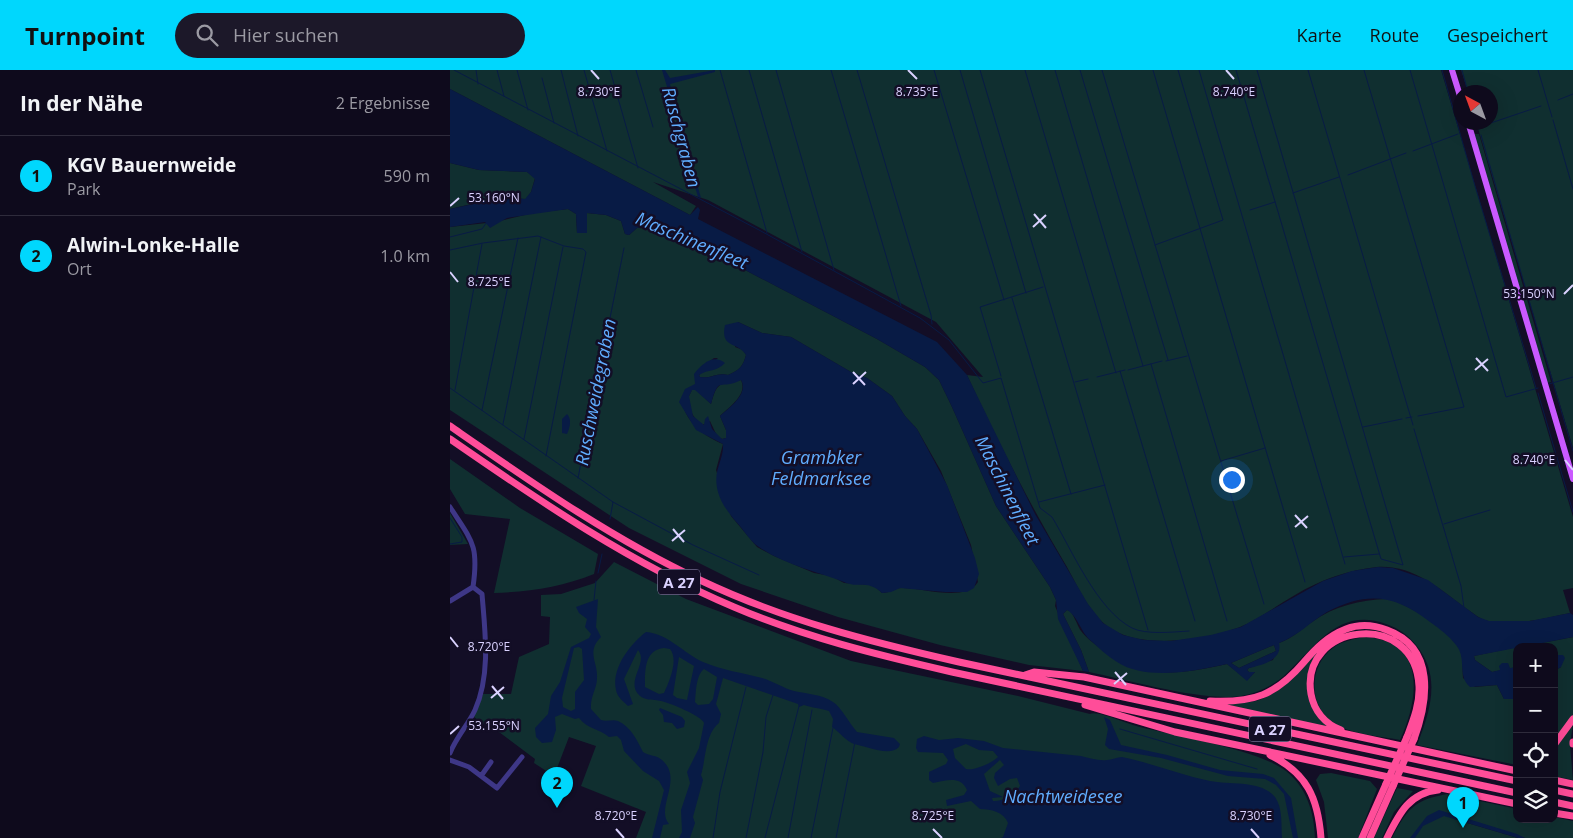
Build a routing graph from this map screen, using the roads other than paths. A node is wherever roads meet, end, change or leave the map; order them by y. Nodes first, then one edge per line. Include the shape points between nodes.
1 (1452, 70) edge
2 (1456, 85) edge
3 (1470, 130) edge
4 (450, 426) edge
5 (450, 439) edge
6 (1573, 478) edge
7 (450, 507) edge
8 (473, 587) junction
9 (450, 601) edge
10 (1023, 676) junction
11 (1062, 696) junction
12 (1191, 700) junction
13 (1573, 719) edge
14 (1360, 737) junction
15 (1410, 738) junction
16 (1558, 739) edge
17 (1261, 751) junction
18 (450, 753) edge
19 (522, 757) dead end
20 (450, 760) edge
21 (491, 762) dead end
22 (1513, 769) edge
23 (481, 776) junction
24 (1513, 781) edge
25 (1558, 781) edge
26 (1573, 784) edge
27 (1389, 785) junction
28 (1450, 790) junction
29 (1558, 791) edge
30 (1513, 792) edge
31 (1573, 794) edge
32 (1513, 803) edge
33 (1558, 803) edge
34 (1573, 806) edge
35 (1558, 813) edge
36 (1571, 817) edge
37 (1321, 838) edge
38 (1362, 838) edge
39 (1370, 838) edge
40 (1387, 838) edge

1 - 2 main road
3 - 6 main road
4 - 10 highway, A 27 via 610,533 738,597 840,633
5 - 11 highway, A 27 via 604,542 735,608 881,656
7 - 8 street via 475,549
8 - 9 street
8 - 18 street via 482,594 485,642 481,689 475,710
10 - 12 highway via 1034,672 1084,677
10 - 24 highway, A 27
11 - 17 highway via 1174,732
11 - 30 highway, A 27
12 - 14 highway
12 - 15 highway via 1233,702 1262,696 1283,684 1316,648 1333,635 1350,628 1369,626 1396,635 1417,654 1423,669 1425,700
13 - 16 highway
14 - 15 highway via 1325,721 1318,712 1311,691 1316,663 1323,652 1341,638 1367,633 1383,636 1400,645 1415,668 1419,698
14 - 22 highway
15 - 27 highway, bridge
17 - 28 highway
17 - 37 highway via 1289,766 1306,784 1316,804
19 - 23 street via 497,788
20 - 23 street
21 - 23 street
25 - 26 highway
27 - 38 highway
27 - 39 highway
28 - 32 highway
28 - 40 highway via 1431,791 1410,801
29 - 31 highway
33 - 34 highway
35 - 36 highway

